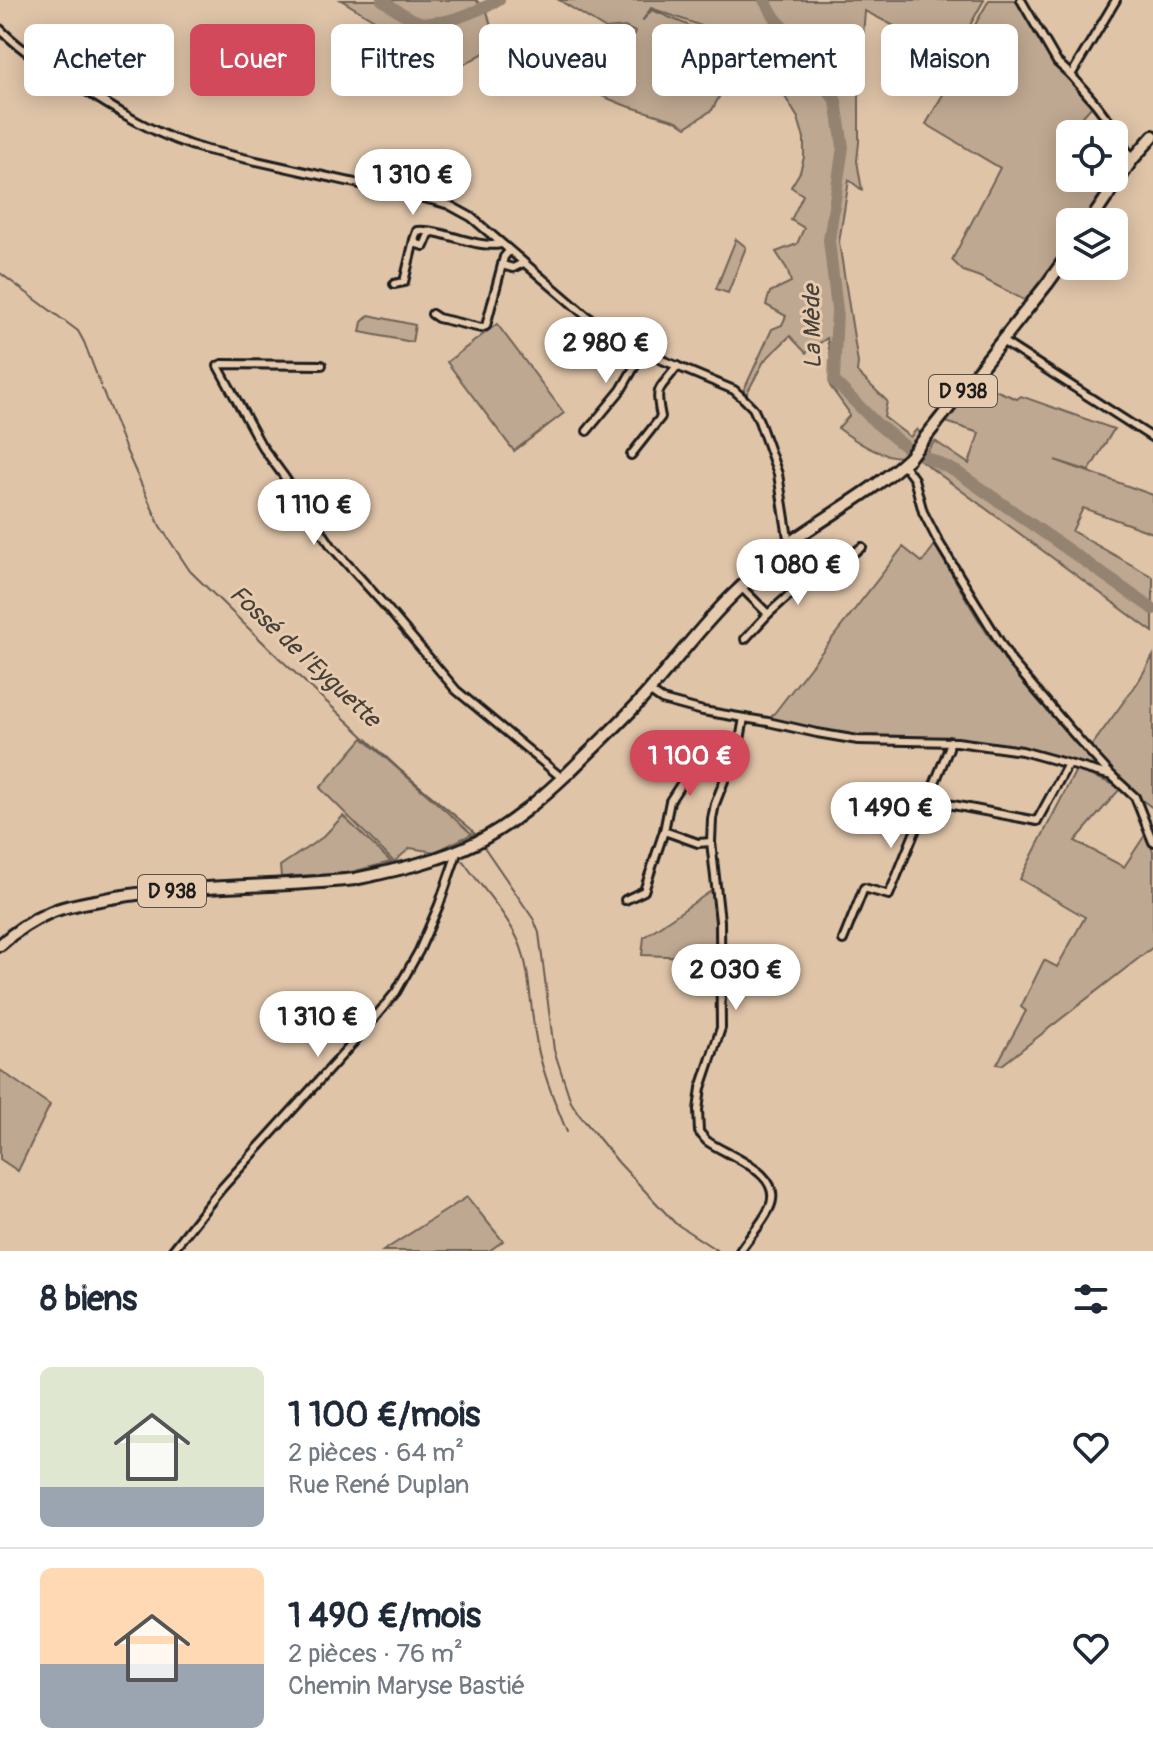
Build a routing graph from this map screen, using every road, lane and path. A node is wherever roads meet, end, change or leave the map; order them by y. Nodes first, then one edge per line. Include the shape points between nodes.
1 (1021, 0) edge
2 (1116, 0) edge
3 (0, 29) edge
4 (1071, 75) junction
5 (1153, 136) edge
6 (1132, 160) junction
7 (1099, 208) edge
8 (430, 232) junction
9 (414, 240) junction
10 (501, 244) junction
11 (509, 251) junction
12 (523, 263) junction
13 (502, 265) junction
14 (1056, 270) edge
15 (394, 284) dead end
16 (432, 314) dead end
17 (1002, 341) junction
18 (643, 352) junction
19 (322, 365) dead end
20 (677, 366) junction
21 (587, 431) dead end
22 (1153, 438) edge
23 (631, 455) dead end
24 (906, 461) junction
25 (790, 543) junction
26 (862, 547) dead end
27 (741, 587) junction
28 (768, 614) junction
29 (745, 639) dead end
30 (649, 691) junction
31 (744, 718) junction
32 (950, 741) junction
33 (733, 757) junction
34 (1068, 764) junction
35 (1112, 776) junction
36 (562, 778) junction
37 (927, 800) junction
38 (1150, 824) edge
39 (664, 831) junction
40 (711, 842) junction
41 (1153, 842) edge
42 (455, 851) junction
43 (625, 900) dead end
44 (843, 940) dead end
45 (0, 945) edge
46 (172, 1251) edge
47 (740, 1251) edge

1 - 4 street via 1057,62
2 - 4 street
3 - 10 street via 50,69 175,140 449,205
4 - 6 street
5 - 6 main road
6 - 7 main road
8 - 9 street via 417,231
8 - 9 street via 424,246
8 - 10 street
9 - 15 street via 404,282
10 - 11 street
11 - 12 street
11 - 13 street
12 - 13 street via 513,268
12 - 18 street via 585,315
13 - 16 street via 484,328
14 - 17 main road, D 938
17 - 22 street
17 - 24 main road, D 938
18 - 20 street
18 - 21 street via 621,390
19 - 36 street via 218,366 261,445 332,547 456,690
20 - 23 street via 657,395 661,417
20 - 25 street via 734,390 753,408 778,474
24 - 25 main road, D 938
24 - 35 street via 938,541 1012,662
25 - 27 main road, D 938
26 - 28 street via 835,565 823,565
27 - 28 street
27 - 30 main road, D 938
28 - 29 street
30 - 31 street via 666,701
30 - 36 main road, D 938
31 - 32 street via 858,740
31 - 33 street
32 - 34 street
32 - 37 street
33 - 39 street via 712,745 670,801
33 - 40 street via 713,811
34 - 35 street
34 - 37 street via 1037,821
35 - 38 street via 1135,797
36 - 42 main road, D 938 via 508,823
37 - 44 street via 889,895 864,888
38 - 41 street
39 - 40 street
39 - 43 street via 644,891
40 - 47 street via 720,921 721,1028 701,1088 699,1132 759,1171 772,1194 769,1209
42 - 45 main road, D 938 via 355,879 164,891 74,905 23,926
42 - 46 street via 439,905 396,992

